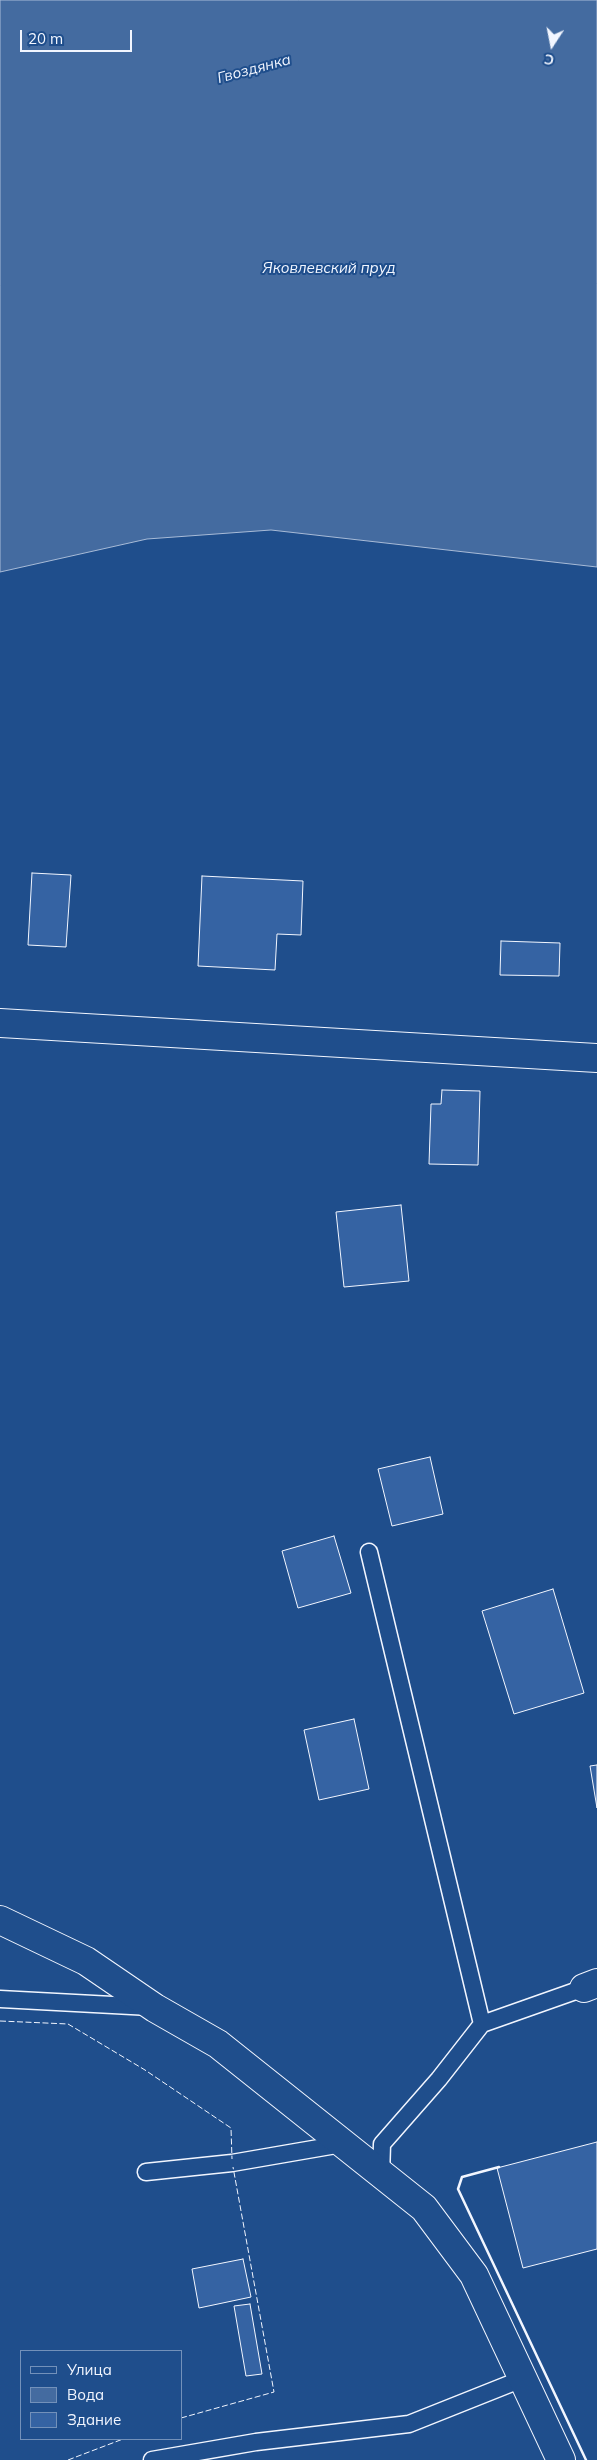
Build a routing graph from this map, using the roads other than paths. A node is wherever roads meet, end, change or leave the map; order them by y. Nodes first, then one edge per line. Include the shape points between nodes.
1 (0, 1024) edge
2 (597, 1058) edge
3 (369, 1552) dead end
4 (0, 1920) edge
5 (593, 1986) edge
6 (0, 1999) edge
7 (154, 2008) junction
8 (482, 2024) junction
9 (342, 2144) junction
10 (146, 2172) dead end
11 (381, 2176) junction
12 (522, 2379) junction
13 (152, 2460) edge
14 (561, 2460) edge

1 - 2 street
3 - 8 lane
4 - 7 street via 86,1961
5 - 8 lane
6 - 7 lane
7 - 9 street via 218,2044
8 - 11 lane via 382,2144
9 - 10 lane via 232,2163
9 - 11 street
11 - 12 street via 424,2208 474,2275
12 - 13 lane via 409,2424 256,2442
12 - 14 street

